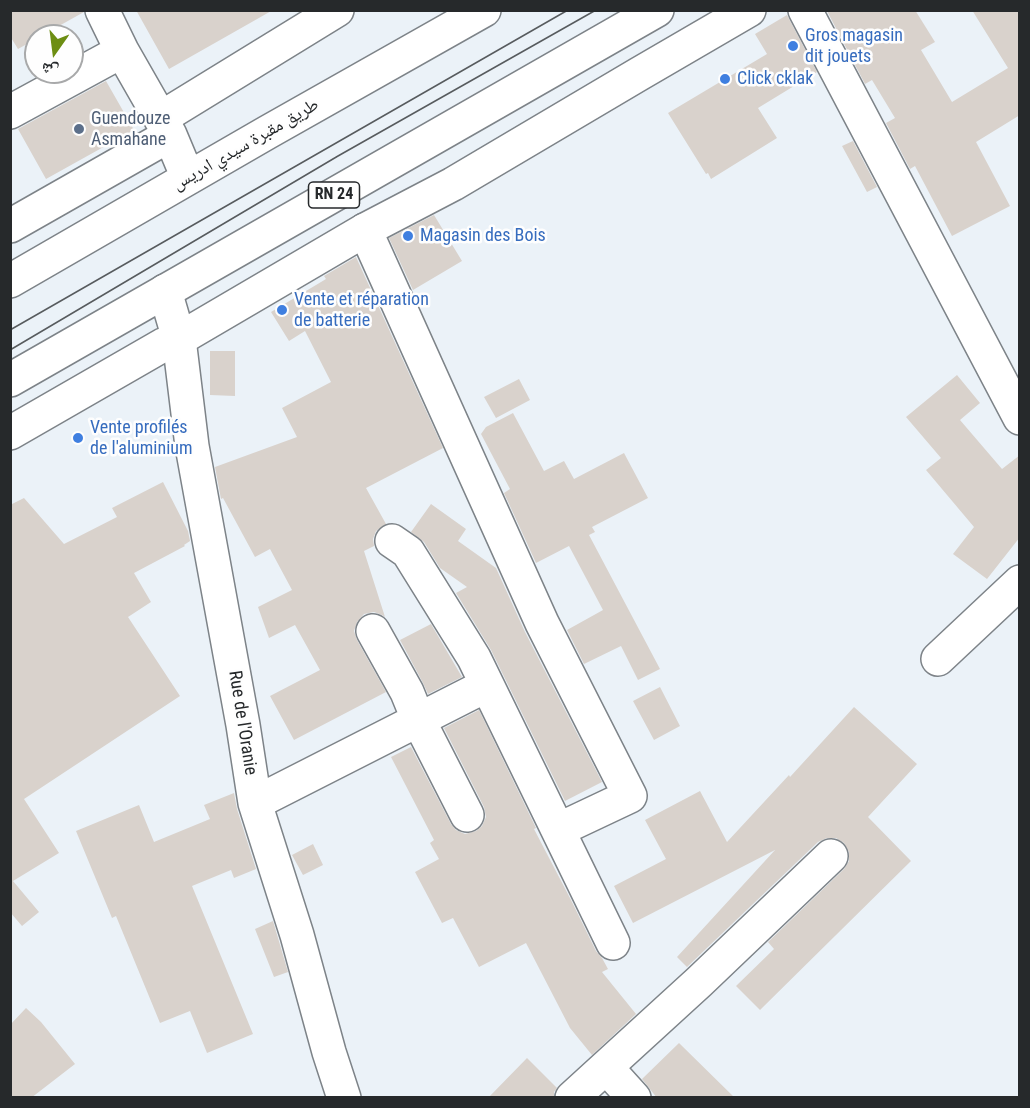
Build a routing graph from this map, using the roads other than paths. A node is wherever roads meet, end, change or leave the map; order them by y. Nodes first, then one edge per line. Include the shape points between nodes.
1 (102, 10) edge
2 (338, 10) edge
3 (484, 10) edge
4 (657, 10) edge
5 (749, 10) edge
6 (805, 10) edge
7 (122, 51) junction
8 (10, 112) edge
9 (165, 126) junction
10 (188, 178) junction
11 (10, 226) edge
12 (365, 230) junction
13 (10, 281) edge
14 (165, 291) junction
15 (179, 339) junction
16 (10, 380) edge
17 (1020, 418) edge
18 (10, 433) edge
19 (392, 540) dead end
20 (1020, 582) edge
21 (373, 631) dead end
22 (938, 659) dead end
23 (487, 685) junction
24 (418, 719) junction
25 (255, 803) junction
26 (467, 815) dead end
27 (558, 830) junction
28 (831, 856) dead end
29 (612, 943) dead end
30 (606, 1067) junction
31 (344, 1098) edge
32 (572, 1098) edge
33 (634, 1098) edge

1 - 7 street
2 - 9 street
3 - 10 street, طريق مقبرة سيدي ادريس
4 - 14 street, RN 24
5 - 12 street, RN 24 via 453,184
6 - 17 street
7 - 8 street
7 - 9 street
9 - 10 street
9 - 11 street
10 - 13 street, طريق مقبرة سيدي ادريس
12 - 15 street, RN 24
12 - 27 street via 543,623 630,796
14 - 15 street, Rue de l'Oranie
14 - 16 street, RN 24
15 - 18 street, RN 24 via 162,345
15 - 25 street, Rue de l'Oranie via 192,446
19 - 23 street via 408,552
20 - 22 street
21 - 24 street
23 - 24 street
23 - 27 street
24 - 25 street
24 - 26 street
25 - 31 street, Rue de l'Oranie
27 - 29 street
28 - 30 street
30 - 32 street
30 - 33 street

